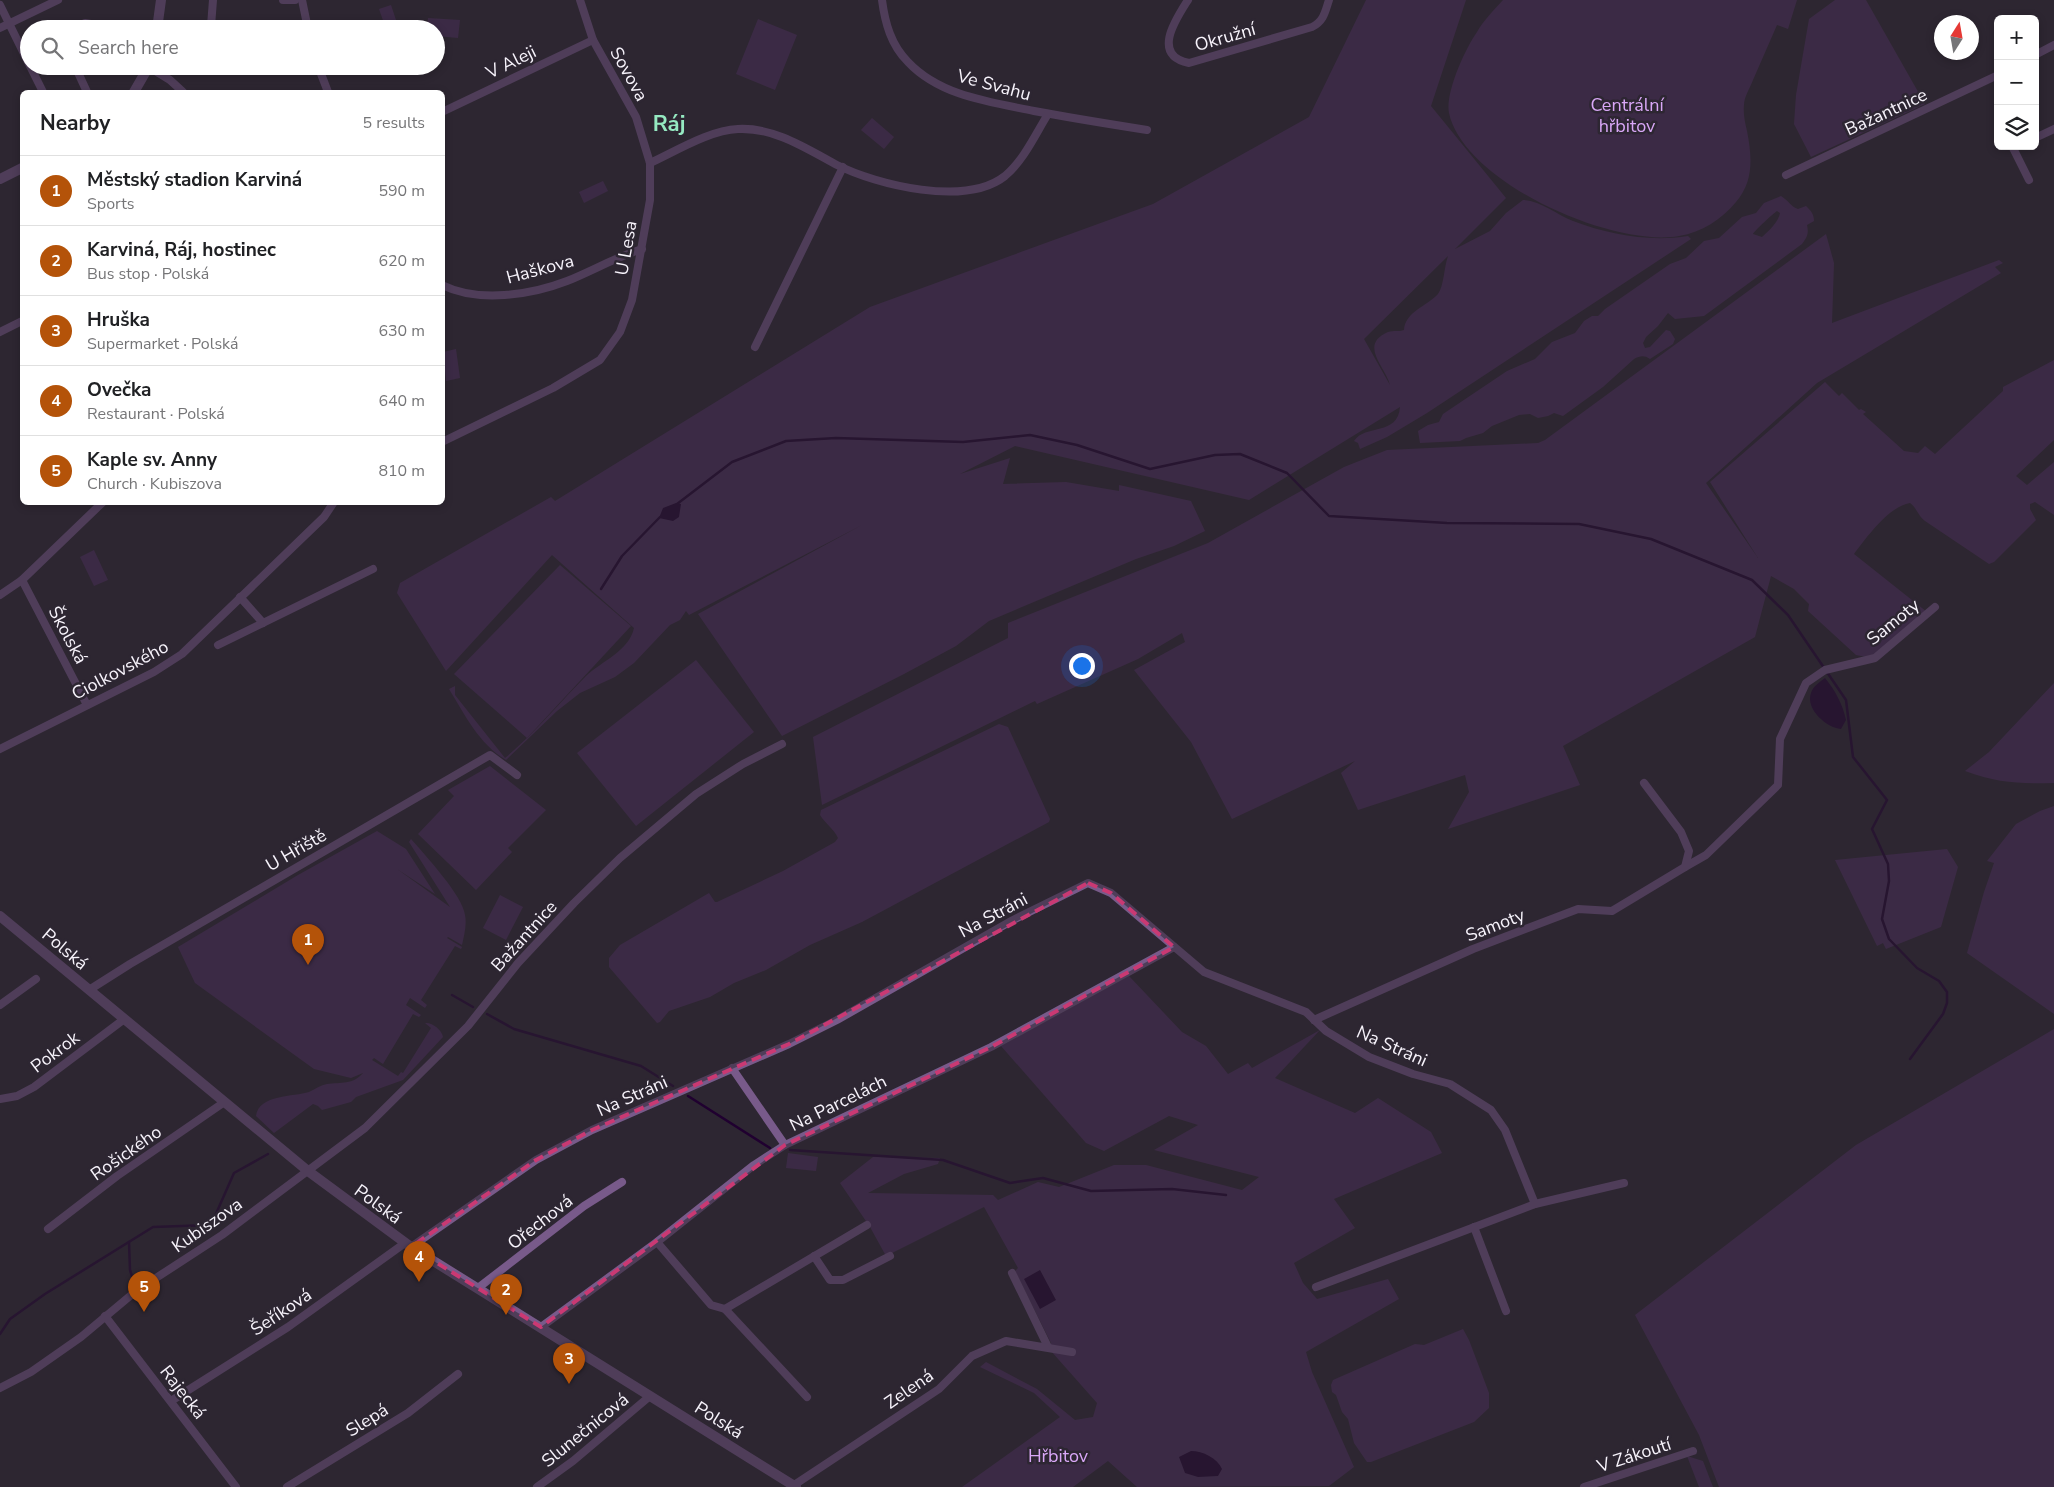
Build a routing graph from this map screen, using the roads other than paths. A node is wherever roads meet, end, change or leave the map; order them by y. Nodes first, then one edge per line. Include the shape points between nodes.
1 (58, 0) edge
2 (161, 0) edge
3 (213, 0) edge
4 (283, 0) edge
5 (296, 0) edge
6 (302, 0) edge
7 (580, 0) edge
8 (882, 0) edge
9 (1188, 0) edge
10 (1329, 0) edge
11 (0, 5) edge
12 (158, 20) edge
13 (211, 20) edge
14 (306, 20) edge
15 (9, 24) junction
16 (0, 28) edge
17 (593, 40) junction
18 (2054, 45) edge
19 (20, 47) edge
20 (2039, 53) edge
21 (34, 75) edge
22 (79, 75) edge
23 (144, 75) edge
24 (162, 75) edge
25 (321, 75) edge
26 (1994, 77) edge
27 (42, 90) edge
28 (86, 90) edge
29 (135, 90) edge
30 (180, 90) edge
31 (327, 90) edge
32 (445, 111) edge
33 (1048, 114) junction
34 (2054, 129) edge
35 (1147, 130) dead end
36 (2039, 136) edge
37 (2014, 150) edge
38 (650, 163) junction
39 (842, 168) junction
40 (20, 169) edge
41 (1786, 175) dead end
42 (0, 179) edge
43 (2029, 180) dead end
44 (642, 249) junction
45 (445, 286) edge
46 (20, 322) edge
47 (0, 332) edge
48 (755, 347) dead end
49 (445, 441) edge
50 (100, 505) edge
51 (332, 505) edge
52 (373, 569) dead end
53 (22, 580) junction
54 (0, 595) edge
55 (240, 597) junction
56 (1936, 607) dead end
57 (263, 623) junction
58 (218, 645) dead end
59 (87, 705) junction
60 (782, 744) dead end
61 (0, 749) edge
62 (518, 775) dead end
63 (1644, 783) dead end
64 (1685, 867) junction
65 (0, 916) edge
66 (1174, 947) junction
67 (36, 979) dead end
68 (89, 990) junction
69 (0, 1005) edge
70 (123, 1020) junction
71 (1314, 1020) junction
72 (732, 1068) junction
73 (0, 1099) edge
74 (224, 1103) junction
75 (785, 1145) junction
76 (308, 1172) junction
77 (622, 1182) dead end
78 (1624, 1183) dead end
79 (1535, 1204) junction
80 (867, 1225) dead end
81 (1474, 1227) junction
82 (48, 1229) dead end
83 (657, 1242) junction
84 (408, 1245) junction
85 (814, 1256) junction
86 (890, 1256) dead end
87 (1012, 1273) dead end
88 (1316, 1287) dead end
89 (478, 1288) junction
90 (725, 1309) junction
91 (1506, 1311) dead end
92 (105, 1316) junction
93 (541, 1327) junction
94 (1048, 1347) junction
95 (1072, 1352) dead end
96 (458, 1374) dead end
97 (0, 1388) edge
98 (650, 1396) junction
99 (807, 1398) dead end
100 (171, 1401) junction
101 (1693, 1451) dead end
102 (793, 1486) edge
103 (236, 1487) edge
104 (287, 1487) edge
105 (537, 1487) edge
106 (1584, 1487) edge

1 - 15 street
2 - 12 street
3 - 13 street
4 - 5 street
6 - 14 street
7 - 17 street, Sovova
8 - 33 street, Ve Svahu via 889,33 907,62 933,82 979,100
9 - 10 street, Okružní via 1170,29 1169,46 1177,59 1189,63 1320,24
11 - 15 street
15 - 16 street
15 - 19 street
17 - 32 street, V Aleji
17 - 38 street, Sovova via 636,117
18 - 20 street
21 - 27 street
22 - 28 street
23 - 29 street
24 - 30 street
25 - 31 street
26 - 41 street, Bažantnice
33 - 35 street, Ve Svahu
33 - 39 street via 1022,158 1004,176 986,186 954,192 923,190 882,182
34 - 36 street
37 - 43 street
38 - 39 street via 714,134 738,128 787,139
38 - 44 street, U Lesa via 650,200
39 - 48 street
40 - 42 street
44 - 45 street, Haškova via 566,281 517,294 481,296
44 - 49 street, U Lesa via 632,300 620,332 600,360 553,388
46 - 47 street
50 - 53 street
51 - 55 street, Ciolkovského via 324,517
52 - 57 street
53 - 54 street
53 - 59 street, Školská
55 - 57 street
55 - 59 street, Ciolkovského via 182,654 154,672
56 - 64 street, Samoty via 1874,658 1825,670 1806,683 1780,740 1778,785 1706,855
57 - 58 street
59 - 61 street, Ciolkovského
60 - 76 street, Bažantnice via 696,794 620,858 518,963 468,1026 365,1128
62 - 68 street, U Hřiště via 490,755
63 - 64 street via 1681,832 1689,851
64 - 71 street, Samoty via 1612,911 1578,909 1473,950
65 - 68 street, Polská
66 - 71 street, Na Stráni via 1204,972 1306,1012
66 - 72 street, Na Stráni via 1111,893 1088,883 1013,920 837,1020
66 - 75 street, Na Parcelách via 991,1047
67 - 69 street
68 - 70 street, Polská
70 - 73 street, Pokrok via 34,1087 17,1096
70 - 74 street, Polská
71 - 79 street, Na Stráni via 1369,1057 1450,1084 1491,1110 1505,1130
72 - 75 street
72 - 84 street, Na Stráni via 592,1130 536,1160
74 - 76 street, Polská
74 - 82 street, Rošického via 117,1176
75 - 83 street, Na Parcelách via 754,1165
76 - 84 street, Polská
76 - 92 street, Kubiszova
77 - 89 street, Ořechová via 584,1206
78 - 79 street
79 - 81 street
80 - 85 street
81 - 88 street
81 - 91 street
83 - 90 street via 710,1305
83 - 93 street, Na Parcelách
84 - 89 street, Polská
84 - 100 street, Šeříková via 288,1327
85 - 86 street via 830,1280 843,1280
85 - 90 street
87 - 94 street
89 - 93 street, Polská
90 - 99 street
92 - 97 street, Kubiszova via 45,1362
92 - 100 street, Rajecká
93 - 98 street, Polská
94 - 95 street, Zelená
94 - 102 street, Zelená via 1006,1342 972,1356 939,1389
96 - 104 street, Slepá via 408,1413
98 - 102 street, Polská
98 - 105 street, Slunečnicová
100 - 103 street, Rajecká
101 - 106 street, V Zákoutí

